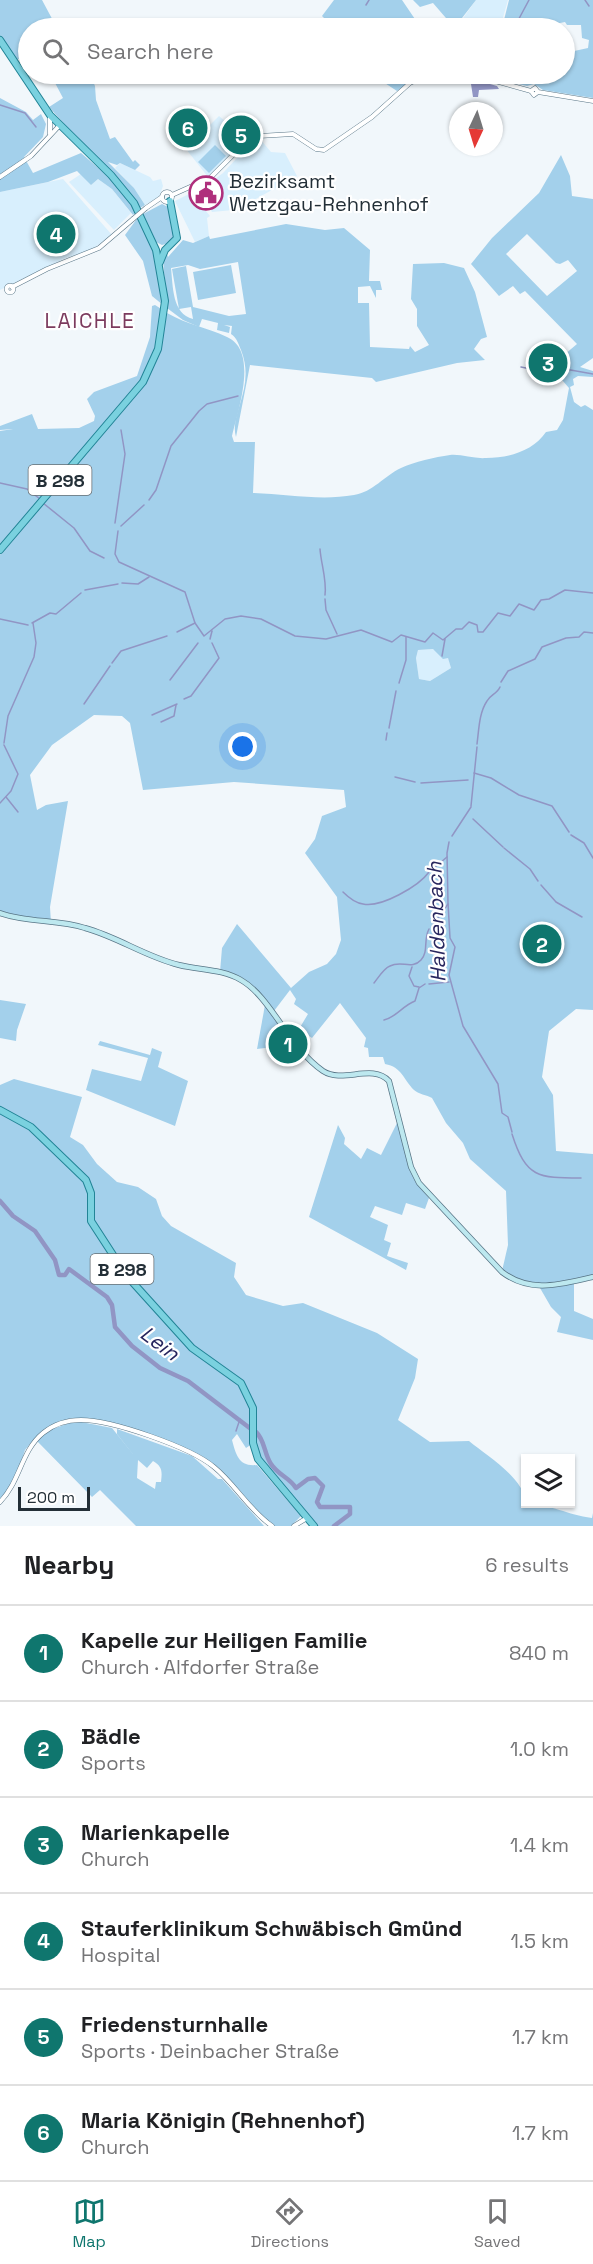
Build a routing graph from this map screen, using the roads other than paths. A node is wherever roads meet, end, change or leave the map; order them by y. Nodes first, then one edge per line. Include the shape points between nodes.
1 (0, 40) edge
2 (18, 67) edge
3 (29, 84) edge
4 (409, 84) edge
5 (507, 84) edge
6 (593, 101) edge
7 (50, 115) junction
8 (59, 126) junction
9 (50, 135) junction
10 (0, 177) edge
11 (167, 199) junction
12 (155, 247) junction
13 (168, 247) junction
14 (160, 263) junction
15 (0, 293) edge
16 (0, 550) edge
17 (0, 913) edge
18 (0, 1110) edge
19 (592, 1277) edge
20 (0, 1502) edge
21 (307, 1518) junction
22 (272, 1526) edge
23 (294, 1526) edge
24 (314, 1526) edge

1 - 2 main road, B 298
3 - 7 main road, B 298
4 - 11 street via 372,117 324,150 293,134 259,136 243,145 210,178
5 - 6 street
7 - 8 main road, B 298
7 - 9 street
8 - 9 street
8 - 12 main road, B 298 via 128,194
9 - 10 street via 31,156
11 - 13 main road via 177,236
11 - 15 street, bridge via 146,208 100,248 8,286
12 - 13 main road
12 - 14 main road, B 298
13 - 14 main road
14 - 16 main road, B 298 via 165,306 160,343 148,373
17 - 19 main road via 27,921 80,926 162,960 243,981 257,993 298,1049 321,1069 335,1075 381,1075 391,1086 411,1167 419,1183 498,1269 514,1280 534,1286
18 - 21 main road, B 298 via 31,1127 86,1180 91,1192 90,1219 135,1287 185,1342 241,1383 251,1401 260,1464
20 - 22 street via 13,1487 37,1438 62,1423 88,1420 159,1440 202,1458
21 - 23 street
21 - 24 main road, B 298

